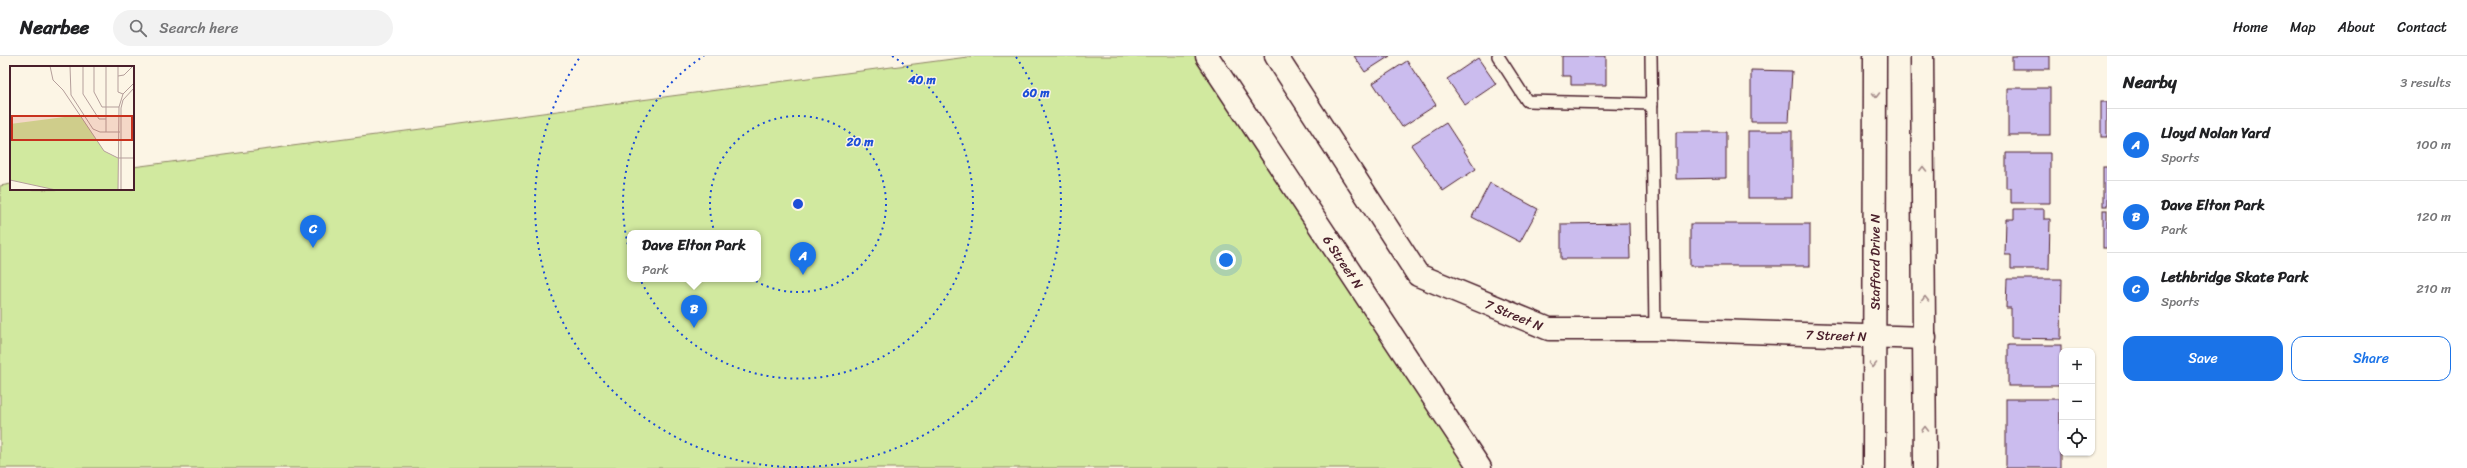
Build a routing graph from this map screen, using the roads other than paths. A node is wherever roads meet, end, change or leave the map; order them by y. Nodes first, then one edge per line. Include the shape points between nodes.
1 (1207, 56) edge
2 (1276, 56) edge
3 (1498, 56) edge
4 (1651, 56) edge
5 (1876, 56) edge
6 (1922, 56) edge
7 (1652, 104) junction
8 (1655, 329) junction
9 (1874, 337) junction
10 (1925, 338) junction
11 (1480, 468) edge
12 (1874, 468) edge
13 (1925, 468) edge

1 - 11 street, 6 Street N
2 - 8 street, 7 Street N via 1418,275 1549,329
3 - 7 lane via 1527,100
4 - 7 lane
5 -> 9 street, Stafford Drive N
10 -> 6 street
7 - 8 lane
8 - 9 street, 7 Street N
9 - 10 street, 7 Street N
9 -> 12 street, Stafford Drive N
13 -> 10 street

